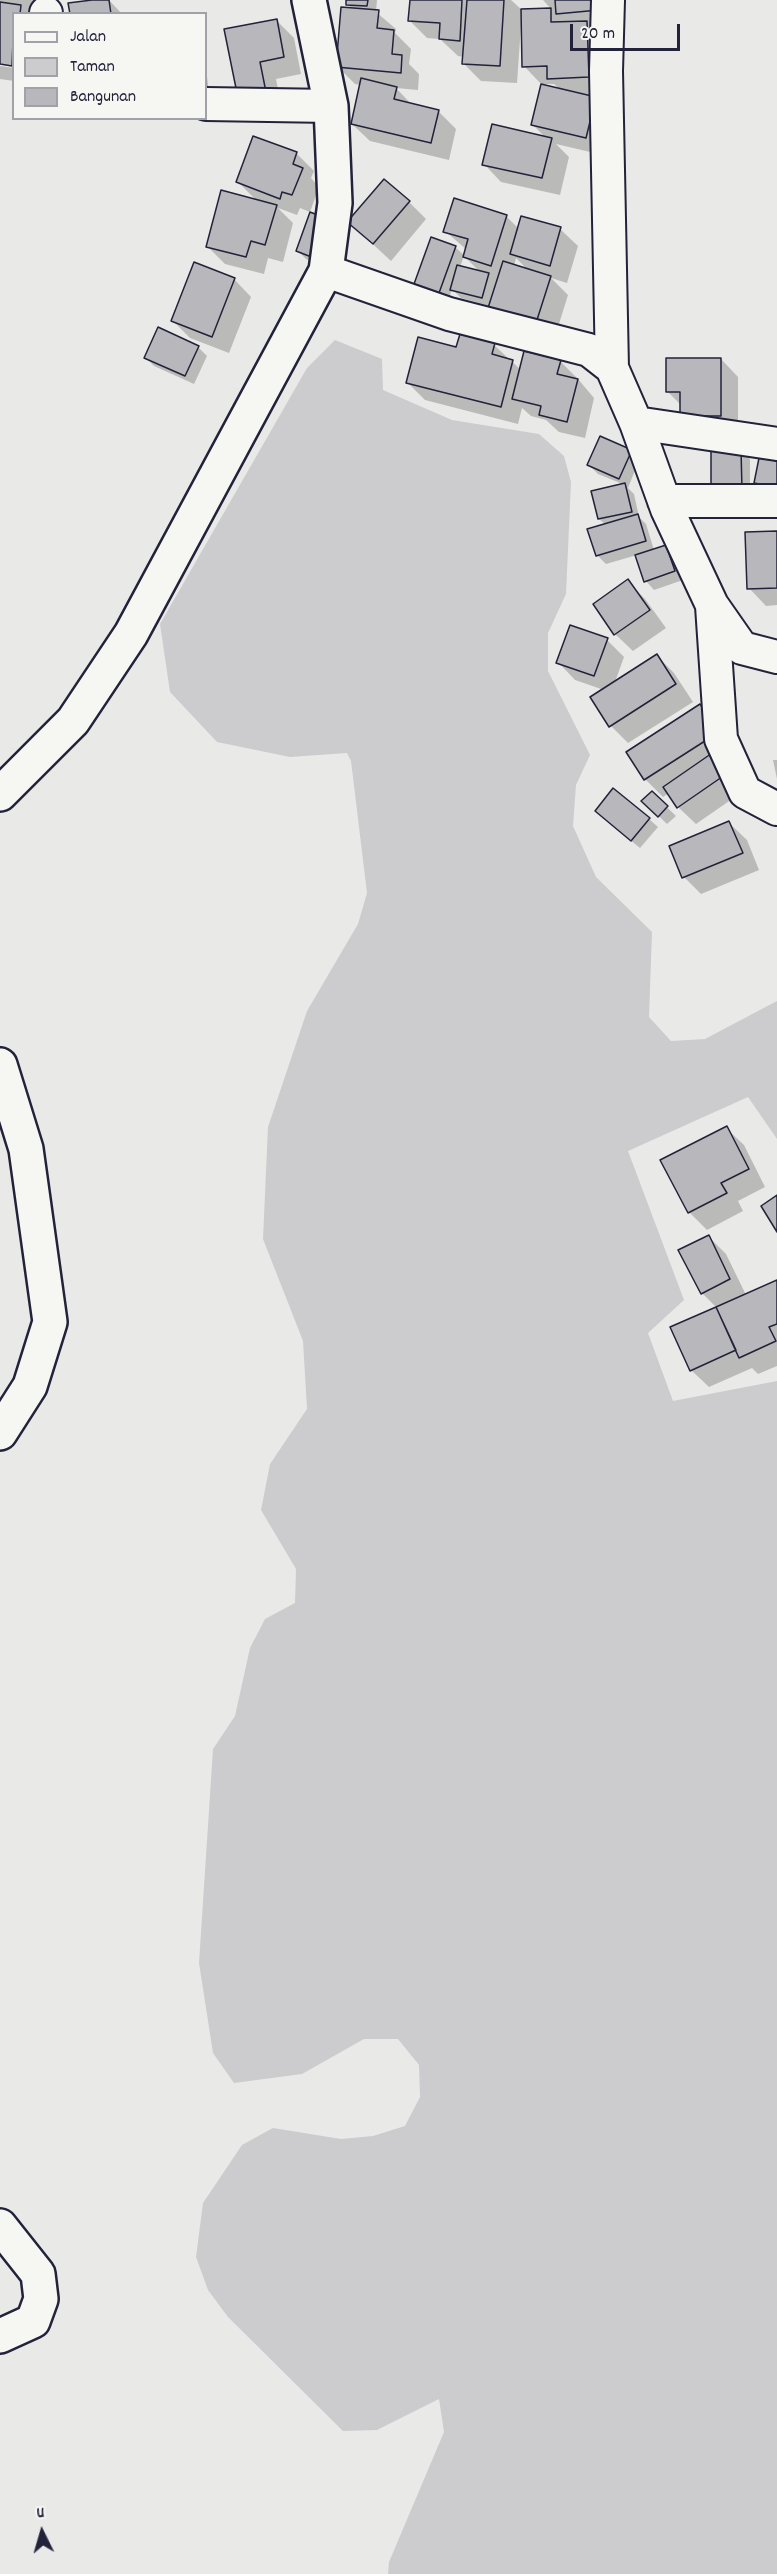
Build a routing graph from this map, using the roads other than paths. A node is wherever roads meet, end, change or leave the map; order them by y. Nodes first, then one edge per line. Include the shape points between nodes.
1 (309, 0) edge
2 (608, 0) edge
3 (207, 104) edge
4 (331, 106) junction
5 (326, 271) junction
6 (612, 368) junction
7 (636, 423) junction
8 (777, 444) edge
9 (664, 501) junction
10 (777, 501) edge
11 (712, 605) junction
12 (777, 657) edge
13 (0, 794) edge
14 (777, 809) edge
15 (0, 1065) edge
16 (0, 1433) edge
17 (0, 2226) edge
18 (0, 2336) edge

1 - 4 street
2 - 6 street
3 - 4 street
4 - 5 street via 335,203
5 - 6 street via 449,314 589,350
5 - 13 street via 131,634 73,721
6 - 7 street
7 - 8 street
7 - 9 street
9 - 10 street
9 - 11 street
11 - 12 street via 742,648
11 - 14 street via 721,739 745,792
15 - 16 street via 26,1149 50,1322 30,1386
17 - 18 street via 38,2274 41,2299 33,2321

